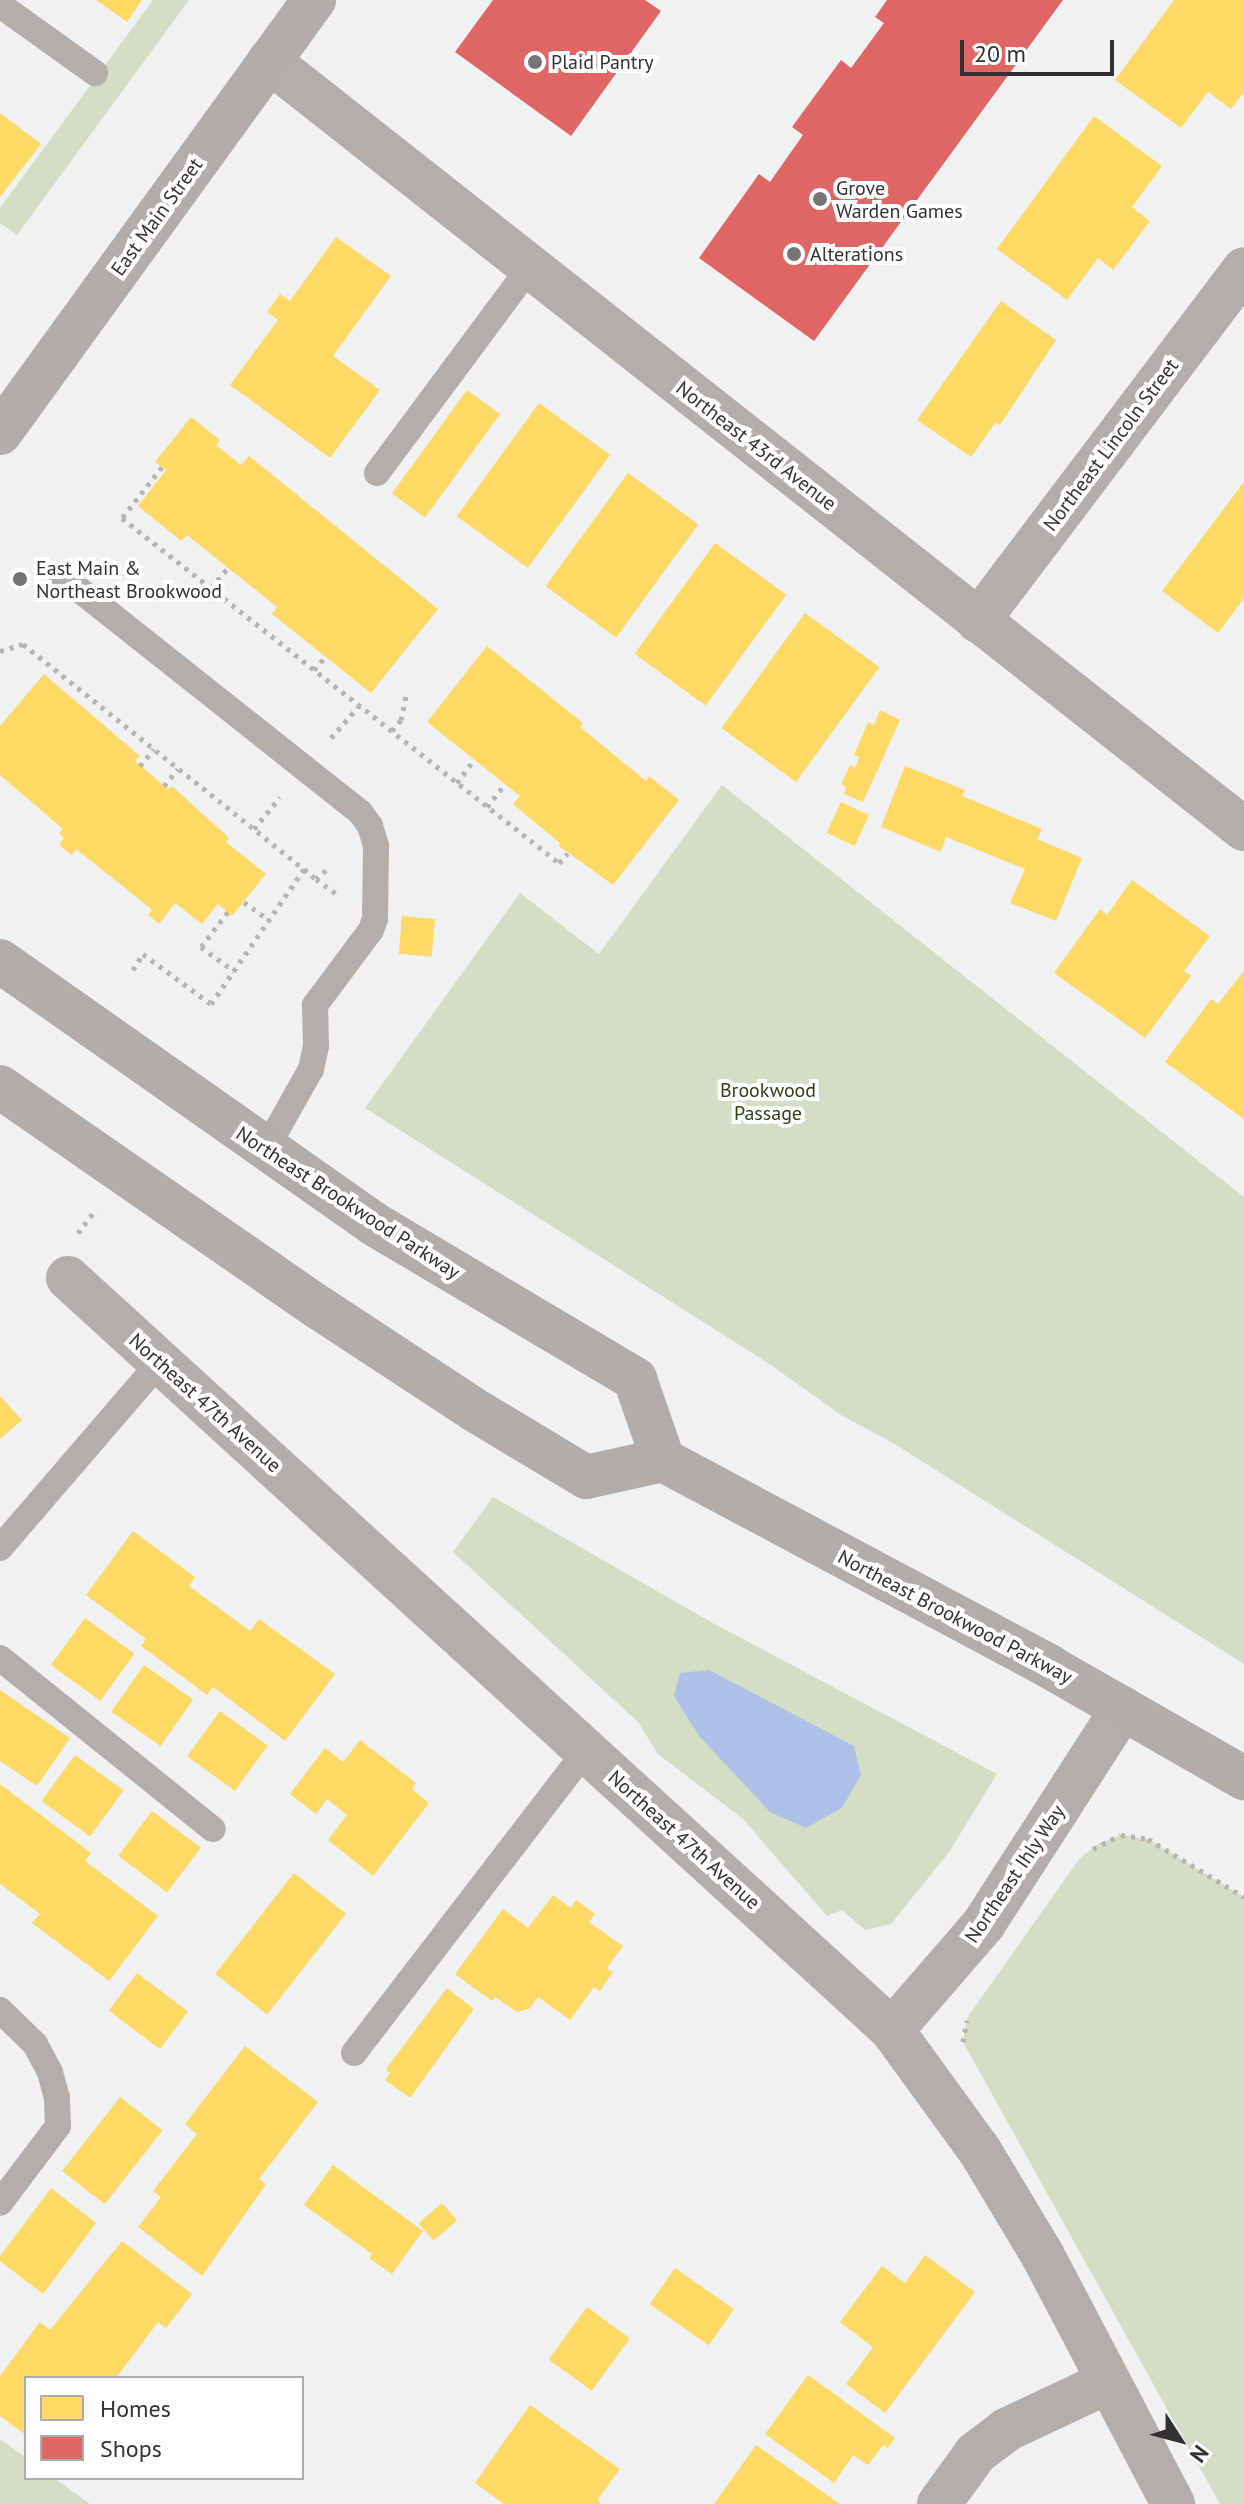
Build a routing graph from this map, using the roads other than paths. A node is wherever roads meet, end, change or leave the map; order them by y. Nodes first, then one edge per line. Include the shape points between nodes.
1 (314, 0) edge
2 (0, 5) edge
3 (269, 61) junction
4 (95, 73) dead end
5 (530, 267) junction
6 (1244, 269) edge
7 (0, 433) edge
8 (377, 473) dead end
9 (62, 576) dead end
10 (978, 621) junction
11 (1244, 829) edge
12 (0, 961) edge
13 (0, 1087) edge
14 (265, 1151) junction
15 (68, 1278) road end
16 (160, 1362) junction
17 (663, 1460) junction
18 (0, 1548) edge
19 (0, 1658) edge
20 (1123, 1708) junction
21 (586, 1751) junction
22 (1244, 1778) edge
23 (213, 1829) dead end
24 (0, 2010) edge
25 (892, 2030) junction
26 (354, 2053) dead end
27 (0, 2203) edge
28 (1108, 2382) junction
29 (939, 2504) edge
30 (1173, 2504) edge

1 - 3 main road, East Main Street
2 - 4 lane
3 - 5 street, Northeast 43rd Avenue
3 - 7 main road, East Main Street
5 - 8 lane
5 - 10 street, Northeast 43rd Avenue
6 - 10 street, Northeast Lincoln Street
9 - 14 lane via 360,812 370,826 376,846 375,919 315,1005 311,1069
10 - 11 street, Northeast 43rd Avenue
12 - 14 main road, Northeast Brookwood Parkway
13 - 17 main road via 473,1409 586,1477
14 - 17 main road, Northeast Brookwood Parkway via 374,1224 635,1379
15 - 16 street, Northeast 47th Avenue
16 - 18 lane
16 - 21 street, Northeast 47th Avenue
17 - 20 main road, Northeast Brookwood Parkway
19 - 23 lane
20 - 22 main road, Northeast Brookwood Parkway
20 - 25 street, Northeast Ihly Way via 983,1925
21 - 25 street, Northeast 47th Avenue
21 - 26 lane
24 - 27 lane via 35,2044 50,2072 58,2126
25 - 28 street, Northeast 47th Avenue via 980,2151 1043,2256
28 - 29 street via 1006,2430 976,2453
28 - 30 street, Northeast 47th Avenue

